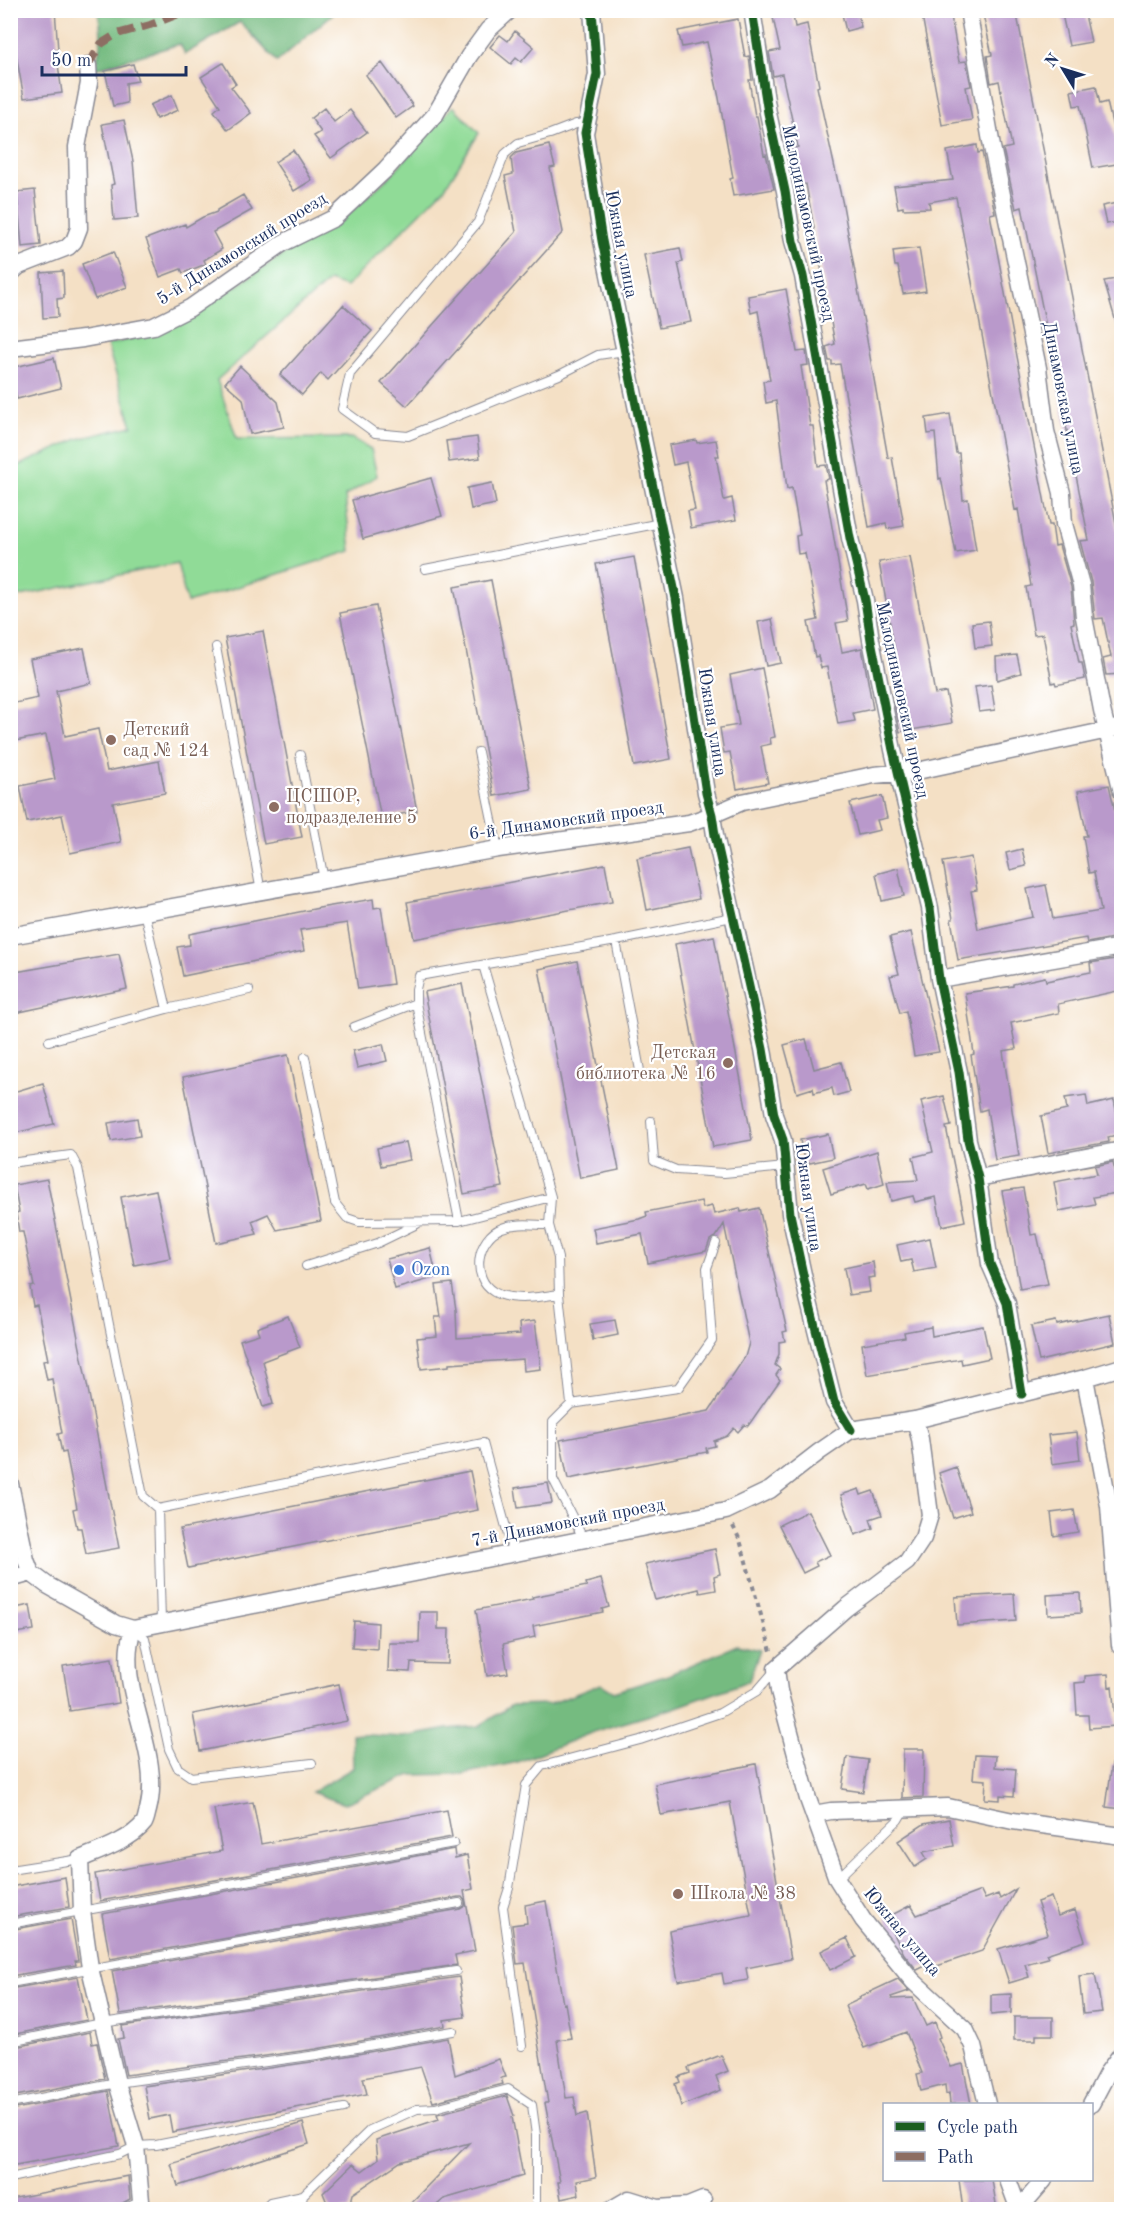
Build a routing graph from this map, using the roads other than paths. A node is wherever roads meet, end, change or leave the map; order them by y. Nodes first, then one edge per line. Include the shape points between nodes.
1 (510, 10) edge
2 (592, 10) edge
3 (752, 10) edge
4 (968, 10) edge
5 (88, 65) dead end
6 (586, 123) junction
7 (10, 274) edge
8 (12, 343) edge
9 (626, 351) junction
10 (662, 523) junction
11 (425, 569) dead end
12 (216, 647) dead end
13 (1114, 728) edge
14 (478, 752) dead end
15 (300, 755) dead end
16 (898, 772) junction
17 (1122, 792) edge
18 (712, 815) junction
19 (498, 849) junction
20 (324, 880) junction
21 (261, 892) junction
22 (144, 912) junction
23 (732, 917) junction
24 (10, 936) edge
25 (616, 941) junction
26 (1122, 947) edge
27 (483, 965) junction
28 (939, 979) junction
29 (249, 990) dead end
30 (416, 1003) junction
31 (167, 1009) junction
32 (354, 1027) dead end
33 (49, 1041) dead end
34 (305, 1057) dead end
35 (641, 1076) dead end
36 (651, 1121) dead end
37 (1122, 1150) edge
38 (10, 1162) edge
39 (785, 1167) junction
40 (978, 1178) junction
41 (551, 1197) junction
42 (459, 1221) junction
43 (420, 1222) junction
44 (549, 1225) junction
45 (717, 1243) dead end
46 (306, 1266) dead end
47 (559, 1294) junction
48 (1122, 1367) edge
49 (1085, 1378) junction
50 (1023, 1394) junction
51 (571, 1404) junction
52 (915, 1420) junction
53 (851, 1430) junction
54 (10, 1484) edge
55 (158, 1509) junction
56 (585, 1540) junction
57 (513, 1553) junction
58 (32, 1573) junction
59 (10, 1580) edge
60 (161, 1622) junction
61 (133, 1629) junction
62 (1120, 1645) dead end
63 (776, 1669) junction
64 (312, 1763) dead end
65 (904, 1810) junction
66 (814, 1814) junction
67 (1122, 1836) edge
68 (454, 1843) dead end
69 (80, 1859) junction
70 (10, 1870) edge
71 (837, 1879) junction
72 (459, 1903) dead end
73 (82, 1911) junction
74 (10, 1924) edge
75 (90, 1968) junction
76 (456, 1971) dead end
77 (10, 1983) edge
78 (102, 2023) junction
79 (453, 2031) dead end
80 (10, 2042) edge
81 (522, 2046) dead end
82 (1122, 2053) edge
83 (117, 2083) junction
84 (987, 2103) edge
85 (1091, 2103) edge
86 (10, 2104) edge
87 (344, 2108) dead end
88 (136, 2146) junction
89 (10, 2178) edge
90 (1008, 2181) edge
91 (1043, 2181) edge
92 (303, 2195) junction
93 (703, 2200) dead end
94 (141, 2201) joint
95 (536, 2201) dead end
96 (1019, 2209) edge
97 (122, 2210) edge
98 (262, 2210) edge
99 (300, 2210) edge
100 (610, 2210) edge

1 - 8 street, 5-й Динамовский проезд via 488,30 469,56 435,115 334,218 283,243 190,308 154,326 83,339
2 - 6 street, Южная улица via 597,74
3 - 16 street, Малодинамовский проезд via 768,113
4 - 13 street, Динамовская улица via 1038,368 1046,431 1062,493 1064,524
5 - 7 street via 89,83 77,147 79,228 68,247 19,266
6 - 9 street, Южная улица via 602,241
6 - 9 lane via 518,143 505,154 478,222 350,374 342,409 375,433 408,436 559,375 598,355
9 - 10 street, Южная улица
10 - 11 lane
10 - 18 street, Южная улица
12 - 21 lane
13 - 16 street, 6-й Динамовский проезд
13 - 17 street, Динамовская улица
14 - 19 lane
15 - 20 lane
16 - 18 street, 6-й Динамовский проезд via 742,802
16 - 28 street, Малодинамовский проезд via 930,908
18 - 19 street, 6-й Динамовский проезд via 689,823
18 - 23 street, Южная улица
19 - 20 street, 6-й Динамовский проезд
20 - 21 street, 6-й Динамовский проезд
21 - 22 street, 6-й Динамовский проезд
22 - 24 street, 6-й Динамовский проезд
22 - 31 lane
23 - 25 lane
23 - 39 street, Южная улица via 774,1115 783,1140
25 - 27 lane
25 - 35 lane
26 - 28 street
27 - 30 lane via 419,976
27 - 41 lane
28 - 40 street, Малодинамовский проезд
29 - 31 lane
30 - 32 lane
30 - 42 lane
31 - 33 lane
34 - 43 lane via 335,1203 347,1218 359,1222
36 - 39 lane via 654,1161 676,1170 724,1173
37 - 40 street
38 - 55 lane via 71,1155 78,1168 143,1496
39 - 53 street, Южная улица via 790,1214 834,1402
40 - 50 street, Малодинамовский проезд via 990,1264 1007,1303
41 - 42 lane
41 - 44 lane
42 - 43 lane
43 - 46 lane via 378,1242
44 - 47 lane via 558,1258
44 - 47 lane via 501,1228 483,1243 478,1261 484,1284 496,1293 533,1299
45 - 51 lane via 707,1268 712,1340 678,1388
47 - 51 lane
48 - 49 street, 7-й Динамовский проезд
49 - 50 street, 7-й Динамовский проезд
49 - 62 street via 1109,1506
50 - 52 street, 7-й Динамовский проезд
51 - 56 lane via 553,1422 553,1479
52 - 53 street, 7-й Динамовский проезд
52 - 63 street via 930,1515 923,1538 907,1562
53 - 56 street, 7-й Динамовский проезд via 770,1490 726,1511
54 - 58 street
55 - 57 lane via 483,1443
55 - 60 lane
56 - 57 street, 7-й Динамовский проезд
57 - 60 street, 7-й Динамовский проезд
58 - 59 street
58 - 61 street via 116,1624
60 - 61 street, 7-й Динамовский проезд
61 - 64 lane via 145,1638 169,1749 178,1768 191,1777
61 - 69 street via 128,1645 129,1670 151,1769 152,1794 144,1822 121,1842
63 - 66 street, Южная улица
63 - 81 lane via 757,1691 720,1713 640,1740 542,1766 526,1785 509,1888 502,1907
65 - 66 street
65 - 67 street via 948,1807 1012,1821
65 - 71 lane
66 - 71 street, Южная улица
68 - 73 lane
69 - 70 lane
69 - 73 street
71 - 84 street, Южная улица via 862,1920 913,1981 965,2029
72 - 75 lane
73 - 74 lane
73 - 75 street
75 - 77 lane
75 - 78 street
76 - 78 lane
78 - 80 lane
78 - 83 street
79 - 83 lane
82 - 85 street
83 - 86 lane
83 - 88 street
87 - 88 lane
88 - 89 lane via 120,2154
88 - 94 street
90 - 96 street
91 - 96 street
92 - 95 lane via 370,2130 417,2109 508,2089 532,2105
92 - 98 lane via 270,2202
92 - 99 lane
93 - 100 street via 688,2206 658,2208 629,2199
94 - 97 lane

